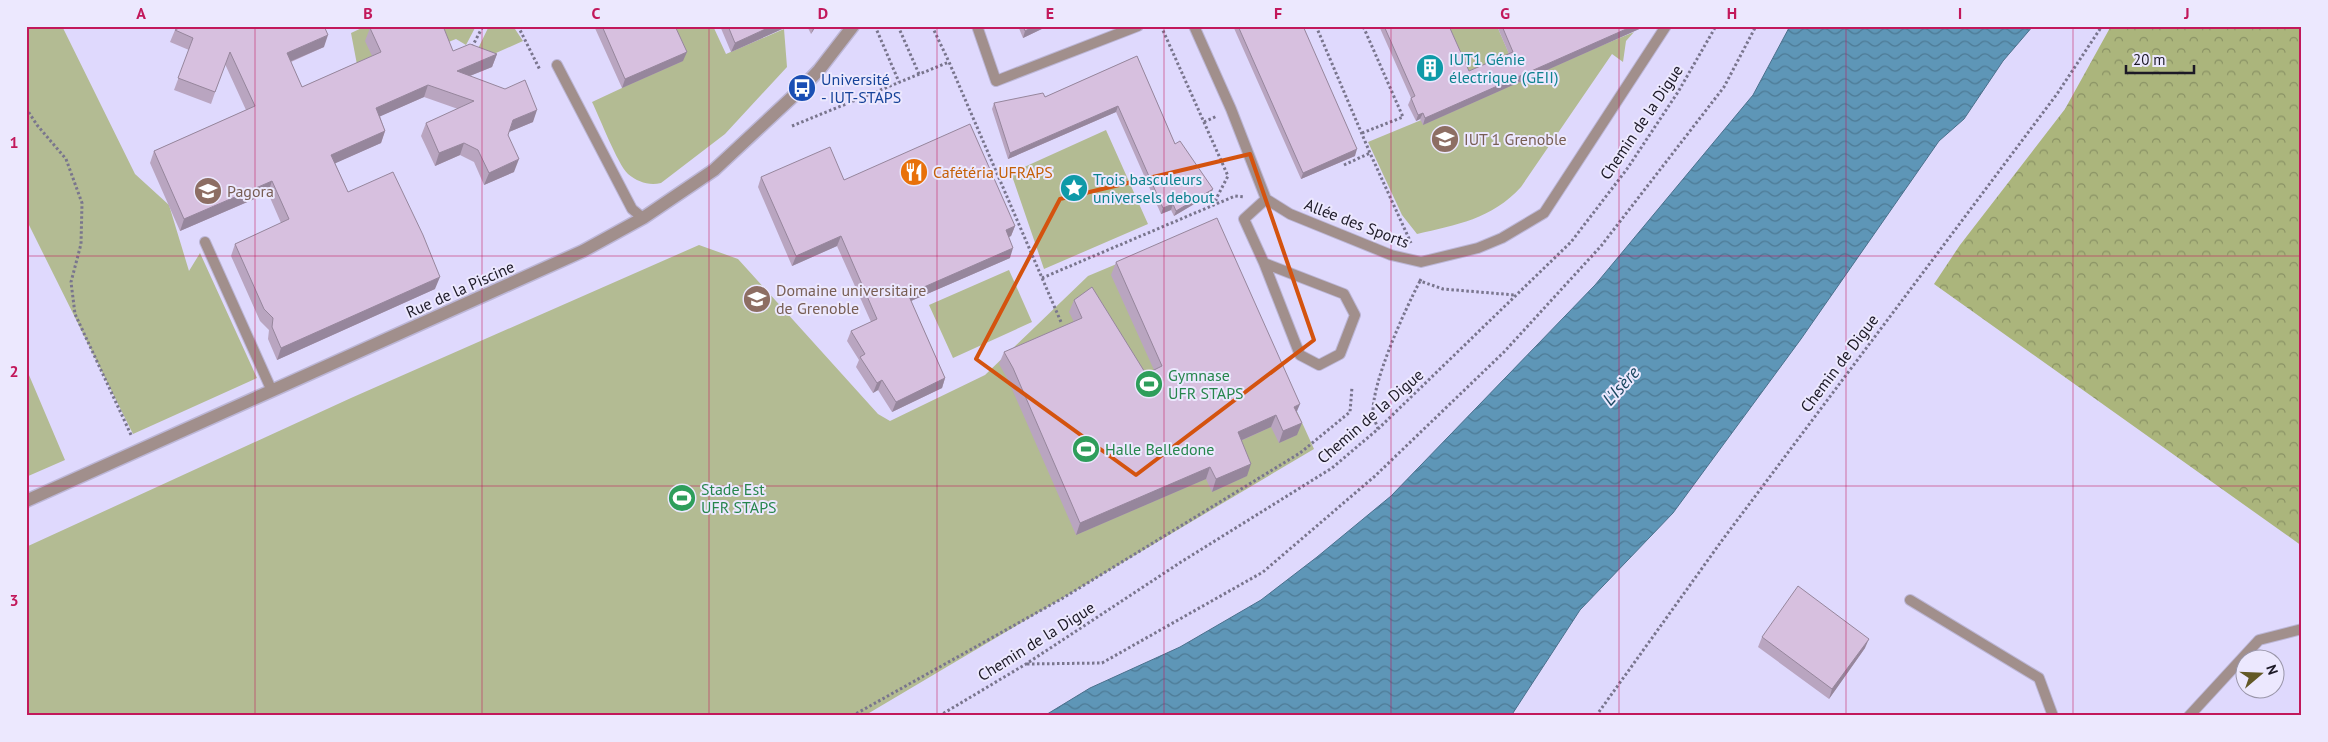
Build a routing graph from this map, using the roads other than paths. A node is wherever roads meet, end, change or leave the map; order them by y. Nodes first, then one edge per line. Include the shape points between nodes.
1 (853, 26) edge
2 (977, 26) edge
3 (1138, 26) edge
4 (1194, 26) edge
5 (1666, 26) edge
6 (557, 65) dead end
7 (1266, 198) junction
8 (643, 218) junction
9 (206, 242) dead end
10 (1264, 263) junction
11 (272, 391) junction
12 (26, 501) edge
13 (1910, 600) dead end
14 (2302, 629) edge
15 (2053, 716) edge
16 (2189, 716) edge

1 - 8 street, Rue de la Piscine via 819,70 768,122 714,170
2 - 3 lane via 996,81
4 - 7 lane
5 - 7 lane, Allée des Sports via 1544,213 1502,238 1478,248 1424,261 1391,255 1290,214
6 - 8 lane via 632,208
7 - 10 lane via 1244,219
8 - 11 street, Rue de la Piscine via 583,251
9 - 11 lane
10 - 10 lane via 1300,355 1319,365 1340,354 1355,316 1344,294
11 - 12 street, Rue de la Piscine
13 - 15 lane via 2039,678
14 - 16 lane via 2259,640

